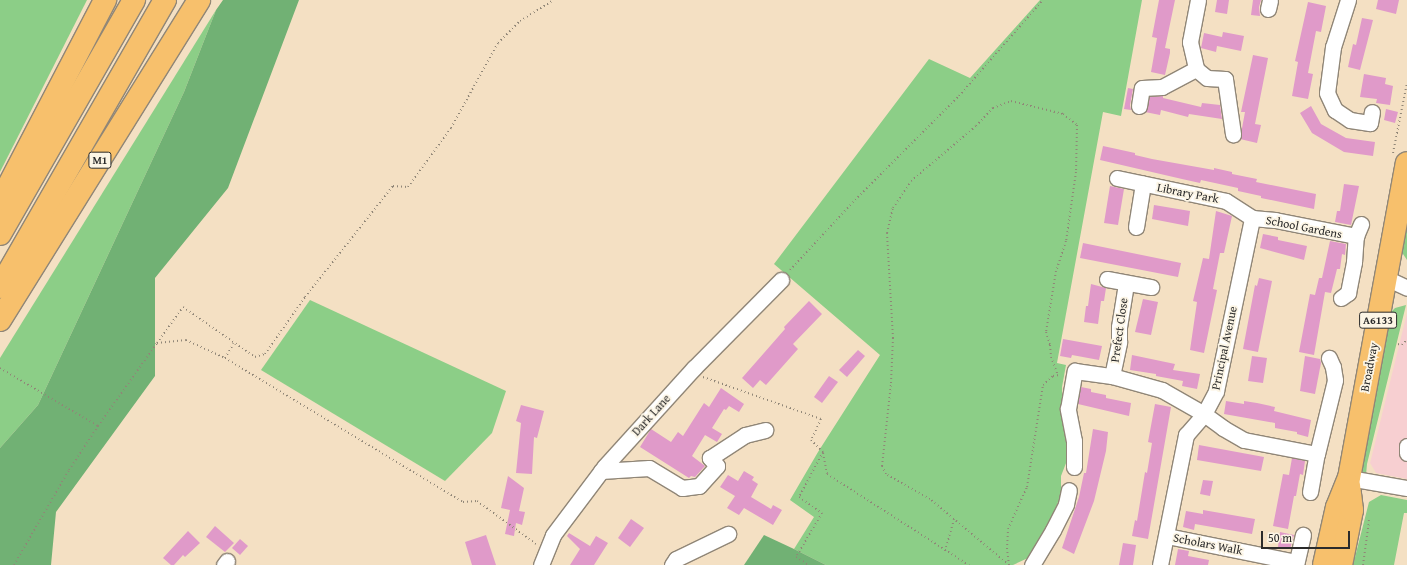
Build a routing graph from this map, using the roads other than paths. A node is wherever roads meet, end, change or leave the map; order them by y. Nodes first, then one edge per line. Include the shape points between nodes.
1 (105, 0) edge
2 (134, 0) edge
3 (165, 0) edge
4 (199, 0) edge
5 (1198, 0) edge
6 (1348, 0) edge
7 (1196, 68) junction
8 (1139, 106) dead end
9 (1372, 112) dead end
10 (1233, 134) dead end
11 (1400, 158) edge
12 (1117, 178) dead end
13 (1143, 184) junction
14 (0, 202) edge
15 (1252, 218) junction
16 (1136, 227) dead end
17 (0, 234) edge
18 (1395, 278) edge
19 (781, 280) road end
20 (1107, 280) dead end
21 (1126, 284) junction
22 (0, 287) edge
23 (1151, 287) dead end
24 (1407, 288) edge
25 (1341, 298) dead end
26 (0, 320) edge
27 (1329, 358) dead end
28 (1112, 376) junction
29 (1204, 414) junction
30 (765, 430) dead end
31 (1407, 447) edge
32 (1407, 453) edge
33 (1317, 454) junction
34 (1074, 467) dead end
35 (601, 471) junction
36 (1349, 478) junction
37 (1407, 488) edge
38 (1069, 490) dead end
39 (1310, 492) dead end
40 (728, 534) dead end
41 (1303, 534) dead end
42 (1167, 536) junction
43 (543, 558) edge
44 (1296, 563) edge
45 (672, 565) edge
46 (1032, 565) edge
47 (1160, 565) edge
48 (1324, 565) edge
49 (1341, 565) edge

1 - 14 highway
2 - 17 highway
3 - 22 highway, M1
4 - 26 highway, M1
5 - 7 street via 1190,42
6 - 9 street via 1333,47 1327,94 1335,110 1350,120 1370,123
7 - 8 street via 1162,87 1142,88
7 - 10 street via 1207,78 1226,79
11 - 18 highway, Broadway / A6133
12 - 13 street, Library Park
13 - 15 street, Library Park via 1226,201
13 - 16 street, Library Park
15 - 25 street, School Gardens via 1358,230 1348,293
15 - 29 street, Principal Avenue via 1216,391
18 - 24 street
18 - 36 highway, Broadway / A6133
19 - 35 street, Dark Lane via 691,372
20 - 21 street, Prefect Close
21 - 23 street, Prefect Close
21 - 28 street, Prefect Close
27 - 33 street via 1335,380
28 - 29 street via 1162,390
28 - 34 street via 1075,371 1068,409 1074,441
29 - 33 street via 1244,440
29 - 42 street, Principal Avenue via 1186,435
30 - 35 street via 745,435 710,458 717,466 699,486 682,488 649,468
31 - 32 street
33 - 39 street
35 - 43 street, Dark Lane via 553,535
36 - 37 street
36 - 48 highway, Broadway / A6133 via 1337,507
36 - 49 highway, Broadway / A6133 via 1352,510
38 - 46 street via 1066,504
40 - 45 street via 676,560
41 - 44 street, Scholars Walk
42 - 44 street, Scholars Walk
42 - 47 street, Principal Avenue

